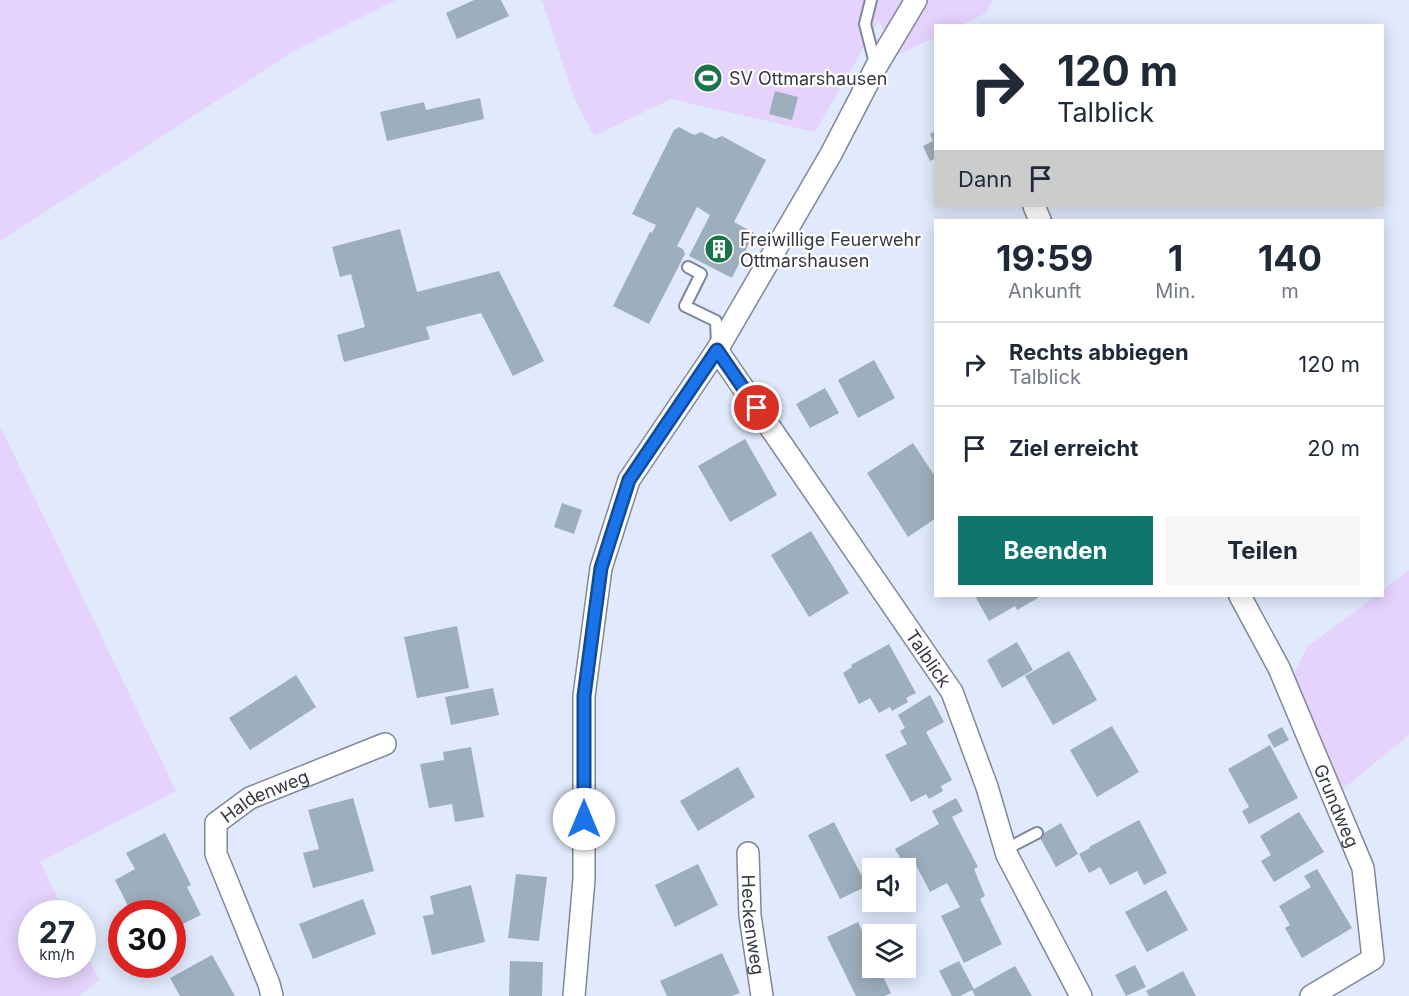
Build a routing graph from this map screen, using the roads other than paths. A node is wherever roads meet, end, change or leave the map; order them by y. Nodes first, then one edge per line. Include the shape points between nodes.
1 (871, 0) edge
2 (916, 0) edge
3 (876, 67) junction
4 (688, 267) dead end
5 (717, 350) junction
6 (1241, 597) edge
7 (385, 744) dead end
8 (1036, 833) dead end
9 (1006, 849) junction
10 (748, 853) dead end
11 (272, 996) edge
12 (574, 996) edge
13 (762, 996) edge
14 (1081, 996) edge
15 (1311, 996) edge

1 - 3 lane via 865,24
2 - 3 street
3 - 5 street via 831,154
4 - 5 lane via 701,274 685,306 716,321
5 - 9 street, Talblick via 952,692
5 - 12 street via 629,480 601,568 584,696 584,879
6 - 15 street, Grundweg via 1279,668 1363,868 1373,959
7 - 11 street, Haldenweg via 250,798 216,823 216,854
8 - 9 lane
9 - 14 street, Talblick
10 - 13 street, Heckenweg via 750,916

